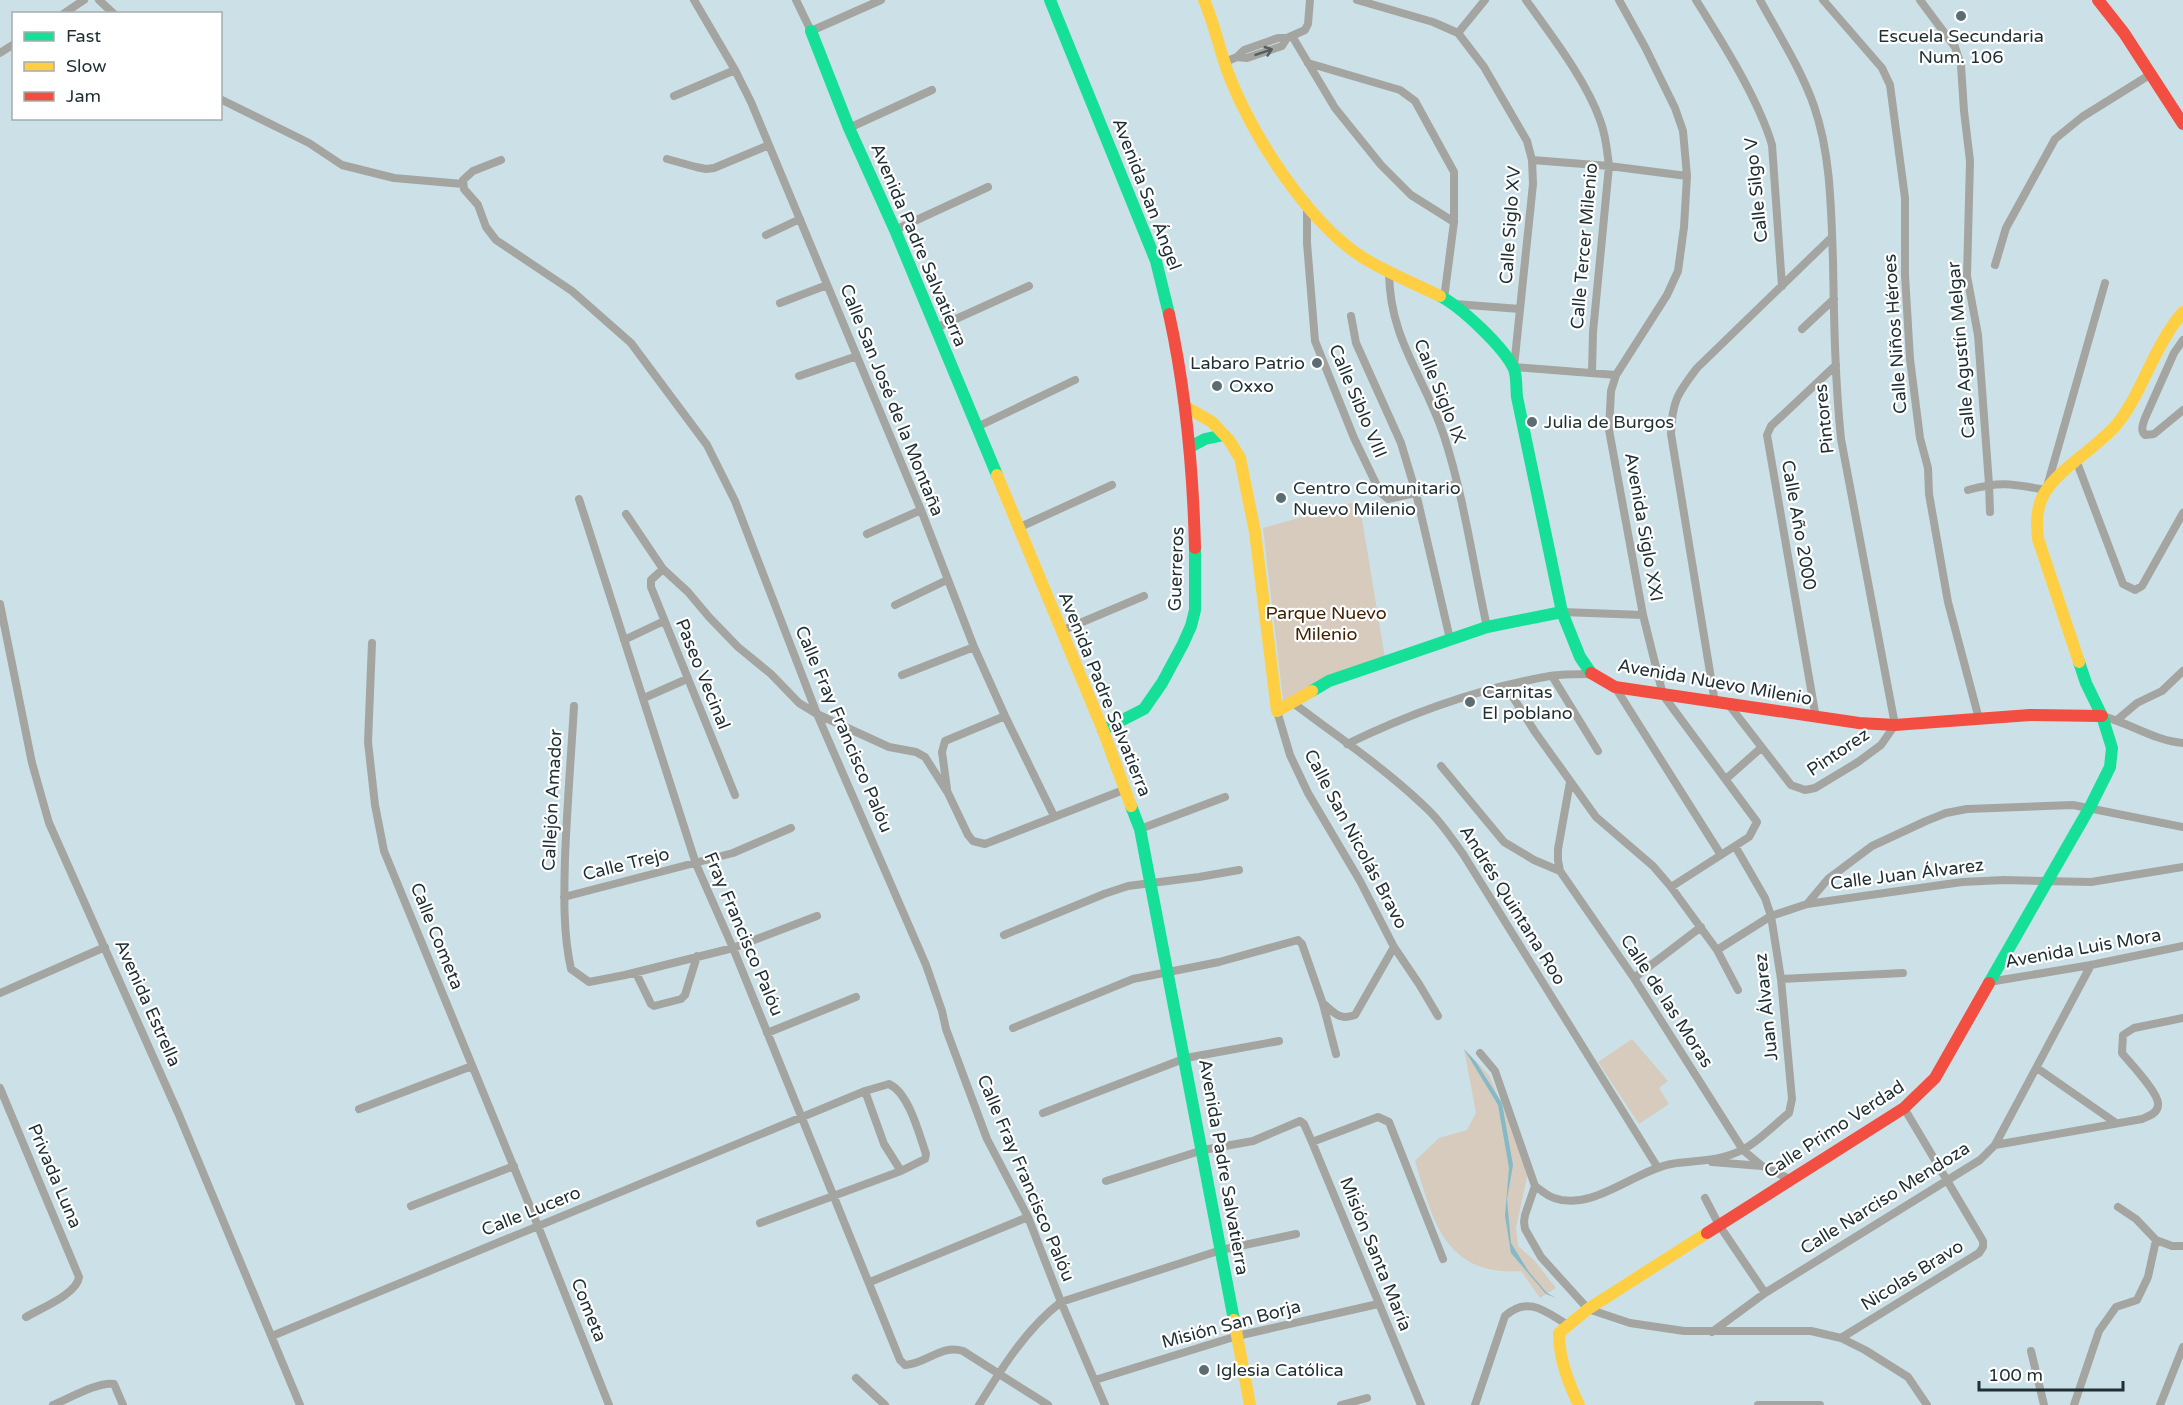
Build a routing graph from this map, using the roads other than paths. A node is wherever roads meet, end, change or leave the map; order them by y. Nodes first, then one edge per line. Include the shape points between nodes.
1 (84, 0) edge
2 (99, 0) edge
3 (694, 0) edge
4 (796, 0) edge
5 (881, 0) edge
6 (1050, 0) edge
7 (1204, 0) edge
8 (1310, 0) edge
9 (1357, 0) edge
10 (1485, 0) edge
11 (1526, 0) edge
12 (1619, 0) edge
13 (1696, 0) edge
14 (1760, 0) edge
15 (1823, 0) edge
16 (1920, 0) edge
17 (2098, 0) edge
18 (66, 12) edge
19 (112, 12) edge
20 (811, 31) junction
21 (1458, 33) junction
22 (1290, 37) junction
23 (1225, 62) junction
24 (1308, 63) junction
25 (735, 70) junction
26 (2151, 74) junction
27 (932, 90) dead end
28 (674, 96) dead end
29 (222, 100) edge
30 (2183, 124) edge
31 (849, 128) junction
32 (770, 145) junction
33 (667, 159) dead end
34 (1532, 159) junction
35 (501, 160) dead end
36 (1609, 166) junction
37 (1687, 176) junction
38 (463, 184) junction
39 (988, 187) dead end
40 (1307, 202) junction
41 (800, 219) junction
42 (1454, 222) junction
43 (895, 230) junction
44 (766, 235) dead end
45 (1832, 237) junction
46 (1995, 265) dead end
47 (1389, 273) junction
48 (2105, 284) dead end
49 (827, 285) junction
50 (1029, 286) dead end
51 (1782, 286) junction
52 (1834, 299) junction
53 (1449, 301) junction
54 (780, 303) dead end
55 (1520, 309) junction
56 (2183, 312) edge
57 (1351, 316) dead end
58 (936, 328) junction
59 (1802, 329) dead end
60 (2183, 340) edge
61 (857, 356) junction
62 (1836, 365) junction
63 (1514, 367) junction
64 (1592, 373) junction
65 (1616, 375) junction
66 (799, 376) dead end
67 (1075, 380) dead end
68 (1186, 407) junction
69 (2183, 410) edge
70 (977, 427) junction
71 (1224, 435) junction
72 (1190, 447) junction
73 (2076, 460) junction
74 (1457, 484) junction
75 (1989, 484) junction
76 (1112, 485) dead end
77 (1968, 490) dead end
78 (2046, 490) junction
79 (1416, 493) junction
80 (579, 499) dead end
81 (921, 510) junction
82 (1990, 512) dead end
83 (2183, 513) edge
84 (626, 514) dead end
85 (1018, 528) junction
86 (867, 534) dead end
87 (663, 568) junction
88 (947, 580) junction
89 (1144, 596) dead end
90 (0, 604) edge
91 (895, 605) dead end
92 (1562, 612) junction
93 (1643, 615) junction
94 (664, 621) junction
95 (1486, 627) junction
96 (1061, 631) junction
97 (1450, 639) junction
98 (624, 640) junction
99 (372, 643) dead end
100 (974, 647) junction
101 (2183, 670) edge
102 (1592, 674) junction
103 (902, 675) dead end
104 (1552, 676) junction
105 (687, 679) junction
106 (1506, 686) junction
107 (1615, 687) junction
108 (1663, 695) junction
109 (644, 698) junction
110 (1292, 702) junction
111 (1715, 703) junction
112 (1729, 705) junction
113 (574, 706) dead end
114 (1277, 711) junction
115 (817, 714) junction
116 (1005, 716) junction
117 (2102, 716) junction
118 (1816, 718) junction
119 (1979, 719) junction
120 (2116, 720) junction
121 (1895, 725) junction
122 (1103, 730) junction
123 (1347, 744) junction
124 (2183, 744) edge
125 (1761, 748) junction
126 (1598, 751) dead end
127 (1441, 766) dead end
128 (1726, 779) junction
129 (1570, 782) junction
130 (1126, 789) junction
131 (948, 793) junction
132 (735, 795) dead end
133 (1225, 796) dead end
134 (2090, 807) junction
135 (1054, 816) junction
136 (2183, 827) edge
137 (791, 828) dead end
138 (1140, 829) junction
139 (1735, 846) junction
140 (1721, 855) junction
141 (696, 864) junction
142 (2183, 867) edge
143 (1239, 870) dead end
144 (1560, 871) junction
145 (2048, 882) junction
146 (1152, 884) junction
147 (1671, 887) junction
148 (564, 897) junction
149 (1807, 904) junction
150 (817, 916) dead end
151 (1771, 916) junction
152 (1701, 927) junction
153 (1004, 934) dead end
154 (2183, 946) edge
155 (105, 947) junction
156 (1394, 947) junction
157 (733, 948) junction
158 (1717, 950) junction
159 (696, 956) junction
160 (2091, 965) junction
161 (1168, 971) junction
162 (636, 973) junction
163 (1903, 973) dead end
164 (1634, 978) junction
165 (1781, 979) junction
166 (1989, 981) junction
167 (1738, 990) dead end
168 (0, 993) edge
169 (856, 998) dead end
170 (1323, 1004) junction
171 (1438, 1016) dead end
172 (2183, 1018) edge
173 (1013, 1028) dead end
174 (767, 1033) junction
175 (1279, 1041) dead end
176 (1480, 1053) dead end
177 (1336, 1054) dead end
178 (1186, 1058) junction
179 (472, 1066) junction
180 (2037, 1068) junction
181 (0, 1088) edge
182 (865, 1091) junction
183 (1904, 1108) junction
184 (359, 1109) dead end
185 (1043, 1113) dead end
186 (802, 1118) junction
187 (2116, 1123) junction
188 (1312, 1142) junction
189 (1995, 1144) junction
190 (1203, 1150) junction
191 (1743, 1150) junction
192 (1709, 1161) junction
193 (514, 1166) junction
194 (1762, 1166) junction
195 (1658, 1168) junction
196 (901, 1171) junction
197 (1792, 1180) junction
198 (1948, 1180) junction
199 (1106, 1181) dead end
200 (1535, 1186) junction
201 (833, 1195) junction
202 (1705, 1198) dead end
203 (411, 1206) dead end
204 (2118, 1207) dead end
205 (1028, 1217) junction
206 (760, 1222) dead end
207 (1719, 1225) junction
208 (538, 1226) junction
209 (1296, 1234) dead end
210 (2156, 1240) junction
211 (2183, 1246) edge
212 (1221, 1250) junction
213 (1443, 1259) dead end
214 (870, 1282) junction
215 (1765, 1293) junction
216 (1061, 1302) junction
217 (1378, 1304) junction
218 (1588, 1309) junction
219 (26, 1317) dead end
220 (1564, 1329) junction
221 (1712, 1332) junction
222 (272, 1336) junction
223 (1237, 1336) junction
224 (1841, 1338) junction
225 (2183, 1347) edge
226 (2031, 1351) dead end
227 (999, 1375) junction
228 (856, 1378) dead end
229 (1095, 1380) junction
230 (1366, 1398) dead end
231 (53, 1405) edge
232 (123, 1405) edge
233 (300, 1405) edge
234 (609, 1405) edge
235 (885, 1405) edge
236 (980, 1405) edge
237 (1048, 1405) edge
238 (1105, 1405) edge
239 (1250, 1405) edge
240 (1341, 1405) edge
241 (1421, 1405) edge
242 (1475, 1405) edge
243 (1579, 1405) edge
244 (1758, 1405) edge
245 (1820, 1405) edge
246 (1927, 1405) edge
247 (2044, 1405) edge
248 (2074, 1405) edge
249 (2160, 1405) edge

1 - 18 street
2 - 19 street
3 - 25 street, Calle San José de la Montaña
4 - 20 street
5 - 20 street
6 - 68 street, Avenida San Ángel via 1156,261 1168,303
7 - 23 street
8 - 22 street via 1305,30
9 - 21 street, Calle Siglo XV
10 - 21 street
11 - 36 street, Calle Tercer Milenio via 1594,106 1606,141
12 - 37 street, Avenida Siglo XXI via 1675,108 1683,131
13 - 51 street, Calle Silgo V via 1767,127 1772,145
14 - 45 street, Pintores via 1815,107 1824,143
15 - 119 street, Calle Niños Héroes via 1882,69 1890,85 1905,198 1910,359 1920,438 1948,602
16 - 75 street, Calle Agustín Melgar via 1960,56 1970,177 1967,276 1978,335
17 - 26 street
20 - 31 street, Avenida Padre Salvatierra
21 - 34 street, Calle Siglo XV via 1484,67 1522,131
22 - 23 street via 1244,50
22 - 24 street
23 - 40 street via 1253,127
24 - 42 street via 1347,126 1381,165 1411,195
24 - 42 street via 1400,90 1415,101 1455,172
25 - 28 street
25 - 32 street, Calle San José de la Montaña
26 - 30 street
26 - 46 street via 2082,117 2055,139 2006,228
27 - 31 street
29 - 38 street via 309,143 342,165 394,178
31 - 43 street, Avenida Padre Salvatierra
32 - 33 street via 714,168
32 - 41 street, Calle San José de la Montaña
34 - 36 street
34 - 55 street, Calle Siglo XV
35 - 38 street via 473,171
36 - 37 street
36 - 64 street, Calle Tercer Milenio
37 - 65 street, Avenida Siglo XXI via 1678,270 1667,295
38 - 115 street, Calle Fray Francisco Palóu via 495,240 572,291 631,343 707,445 735,501
39 - 43 street
40 - 47 street via 1336,236
40 - 79 street, Calle Siblo VIII via 1309,274 1320,358 1380,492 1388,499
41 - 44 street
41 - 49 street, Calle San José de la Montaña
42 - 53 street
43 - 58 street, Avenida Padre Salvatierra
45 - 51 street
45 - 52 street, Pintores
47 - 53 street
47 - 74 street, Calle Siglo IX via 1395,324 1444,435
48 - 78 street
49 - 54 street
49 - 61 street, Calle San José de la Montaña
50 - 58 street
51 - 111 street via 1696,368 1682,387 1672,412 1671,434
52 - 59 street
52 - 62 street, Pintores
53 - 55 street
53 - 63 street
55 - 63 street, Calle Siglo XV
56 - 73 street via 2146,368 2123,416
57 - 79 street via 1356,343 1401,443
58 - 70 street, Avenida Padre Salvatierra
60 - 69 street via 2142,432 2154,434
61 - 66 street
61 - 81 street, Calle San José de la Montaña
62 - 118 street, Calle Año 2000 via 1767,435
62 - 121 street, Pintores via 1841,439
63 - 64 street
63 - 92 street, Avenida Nuevo Milenio
64 - 65 street
65 - 93 street, Avenida Siglo XXI via 1609,430
67 - 70 street
68 - 71 street, Calle San Nicolás Bravo via 1212,422
68 - 72 street, Guerreros
70 - 85 street, Avenida Padre Salvatierra
71 - 72 street
71 - 114 street, Calle San Nicolás Bravo via 1240,458 1255,532
72 - 122 street, Guerreros via 1196,588 1192,625 1144,709
73 - 78 street
73 - 83 street via 2123,584 2135,590 2142,586
74 - 79 street, Calle Siblo VIII
74 - 95 street, Calle Siglo IX
75 - 77 street
75 - 78 street
75 - 82 street, Calle Agustín Melgar
76 - 85 street
78 - 117 street, Calle Primo Verdad via 2038,507 2038,539 2086,683
79 - 97 street
80 - 98 street, Fray Francisco Palóu
81 - 86 street
81 - 88 street, Calle San José de la Montaña
84 - 87 street, Paseo Vecinal
85 - 96 street, Avenida Padre Salvatierra
87 - 94 street, Paseo Vecinal via 651,580 651,587
87 - 115 street, Paseo Vecinal via 738,647 799,703
88 - 91 street
88 - 100 street, Calle San José de la Montaña
89 - 96 street
90 - 155 street, Avenida Estrella via 41,798
92 - 93 street
92 - 95 street
92 - 102 street, Avenida Nuevo Milenio via 1580,657
93 - 108 street, Avenida Siglo XXI
94 - 98 street
94 - 105 street, Paseo Vecinal
95 - 97 street
96 - 122 street, Avenida Padre Salvatierra
97 - 110 street via 1329,681
98 - 109 street, Fray Francisco Palóu
99 - 179 street, Calle Cometa via 368,742 382,842
100 - 103 street
100 - 116 street, Calle San José de la Montaña
101 - 120 street via 2162,691
102 - 104 street
102 - 107 street, Avenida Nuevo Milenio
104 - 106 street
104 - 126 street
105 - 109 street
105 - 132 street, Paseo Vecinal
106 - 123 street via 1445,704
106 - 129 street
107 - 108 street, Avenida Nuevo Milenio
107 - 140 street
108 - 111 street, Avenida Nuevo Milenio
108 - 128 street
109 - 141 street, Fray Francisco Palóu
110 - 114 street
110 - 123 street, Andrés Quintana Roo
111 - 112 street, Avenida Nuevo Milenio
112 - 118 street, Avenida Nuevo Milenio
112 - 125 street
113 - 148 street, Callejón Amador
114 - 156 street, Calle San Nicolás Bravo via 1290,755 1308,793
115 - 131 street, Paseo Vecinal via 889,747 925,757
115 - 205 street, Calle Fray Francisco Palóu via 927,965 987,1139
116 - 131 street via 945,741 942,752
116 - 135 street, Calle San José de la Montaña
117 - 119 street, Avenida Nuevo Milenio
117 - 120 street, Avenida Nuevo Milenio
117 - 134 street, Calle Primo Verdad via 2112,758
118 - 121 street, Avenida Nuevo Milenio
119 - 121 street, Avenida Nuevo Milenio
120 - 124 street, Avenida Nuevo Milenio
121 - 125 street, Pintorez via 1881,745 1858,762 1805,790 1791,785
122 - 130 street, Avenida Padre Salvatierra
123 - 195 street, Andrés Quintana Roo via 1441,824
125 - 128 street
127 - 144 street via 1504,842
128 - 139 street via 1757,822 1754,832
129 - 144 street via 1558,849
129 - 147 street via 1596,818 1653,866
130 - 135 street
130 - 138 street, Avenida Padre Salvatierra
131 - 135 street via 968,835 978,843 986,844
133 - 138 street
134 - 136 street
134 - 145 street, Calle Primo Verdad
134 - 149 street via 2047,805 1946,813 1872,846 1828,879
137 - 141 street, Calle Trejo
138 - 146 street, Avenida Padre Salvatierra
139 - 140 street
139 - 151 street, Juan Álvarez
140 - 147 street
141 - 148 street, Calle Trejo
141 - 157 street, Fray Francisco Palóu
142 - 145 street, Calle Juan Álvarez via 2091,882
143 - 146 street
144 - 164 street, Calle de las Moras
145 - 149 street, Calle Juan Álvarez via 1962,882
145 - 166 street, Calle Primo Verdad
146 - 153 street via 1104,894
146 - 161 street, Avenida Padre Salvatierra
147 - 152 street
148 - 162 street, Callejón Amador via 571,969 589,981
149 - 151 street, Calle Juan Álvarez
150 - 157 street
151 - 158 street, Calle Juan Álvarez
151 - 165 street, Juan Álvarez
152 - 158 street
152 - 164 street
154 - 160 street, Avenida Luis Mora
155 - 168 street
155 - 222 street, Avenida Estrella
156 - 170 street via 1355,1015 1337,1017
156 - 171 street, Calle San Nicolás Bravo
157 - 159 street
157 - 174 street, Fray Francisco Palóu
158 - 167 street
159 - 162 street
159 - 162 street via 681,999 654,1006
160 - 166 street, Avenida Luis Mora
160 - 180 street, Calle Narciso Mendoza
161 - 170 street via 1219,962 1298,940
161 - 173 street via 1133,979
161 - 178 street, Avenida Padre Salvatierra
163 - 165 street
164 - 191 street, Calle de las Moras
165 - 191 street, Juan Álvarez via 1792,1106 1789,1113
166 - 183 street, Calle Primo Verdad via 1935,1078
169 - 174 street
170 - 177 street
172 - 187 street via 2134,1028 2123,1035 2122,1053 2158,1103 2151,1116
174 - 186 street, Fray Francisco Palóu
175 - 178 street
176 - 200 street via 1495,1071
178 - 185 street
178 - 190 street, Avenida Padre Salvatierra
179 - 184 street
179 - 193 street, Calle Cometa
180 - 187 street
180 - 189 street, Calle Narciso Mendoza
181 - 219 street, Privada Luna via 79,1277 71,1292
182 - 186 street, Calle Lucero
182 - 196 street via 884,1144
182 - 196 street, Calle Lucero via 889,1084 909,1105 927,1154 925,1159
183 - 197 street, Calle Primo Verdad
183 - 198 street, Nicolas Bravo
186 - 201 street, Fray Francisco Palóu
186 - 208 street, Calle Lucero
187 - 189 street
188 - 190 street, Misión Santa María via 1304,1124 1296,1121 1253,1141
188 - 213 street via 1378,1117 1389,1122
188 - 217 street, Misión Santa María
189 - 198 street, Calle Narciso Mendoza via 1980,1160
190 - 199 street
190 - 212 street, Avenida Padre Salvatierra
191 - 192 street
191 - 194 street, Calle de las Moras
192 - 194 street
192 - 195 street
193 - 203 street
193 - 208 street, Calle Cometa
194 - 197 street
195 - 200 street via 1592,1198 1570,1201 1551,1197
196 - 201 street
197 - 207 street, Calle Primo Verdad
198 - 215 street, Calle Narciso Mendoza
198 - 224 street, Nicolas Bravo via 1983,1241 1979,1254
200 - 218 street via 1525,1215 1525,1229 1541,1257
201 - 206 street
201 - 214 street, Fray Francisco Palóu
202 - 207 street
204 - 210 street via 2136,1218
205 - 214 street
205 - 216 street, Calle Fray Francisco Palóu
207 - 215 street
207 - 218 street, Calle Primo Verdad
208 - 222 street, Calle Lucero
208 - 234 street, Cometa
209 - 212 street
210 - 211 street
210 - 248 street via 2148,1277 2137,1300 2116,1307 2099,1331
212 - 216 street
212 - 223 street, Avenida Padre Salvatierra
214 - 227 street, Fray Francisco Palóu via 904,1365 954,1348
215 - 221 street, Calle Narciso Mendoza
216 - 227 street via 1034,1326
216 - 229 street, Calle Fray Francisco Palóu
217 - 223 street, Misión San Borja
217 - 241 street, Misión Santa María
218 - 220 street, Calle Primo Verdad
218 - 221 street via 1630,1323
220 - 242 street via 1542,1309 1514,1308 1505,1316
220 - 243 street via 1559,1345
221 - 224 street via 1811,1331
222 - 233 street, Avenida Estrella
223 - 229 street, Misión San Borja
223 - 239 street, Avenida Padre Salvatierra
224 - 246 street via 1908,1377
225 - 249 street
226 - 247 street
227 - 236 street
227 - 237 street
228 - 235 street
229 - 238 street, Calle Fray Francisco Palóu
230 - 240 street
231 - 232 street via 110,1383
244 - 245 street

